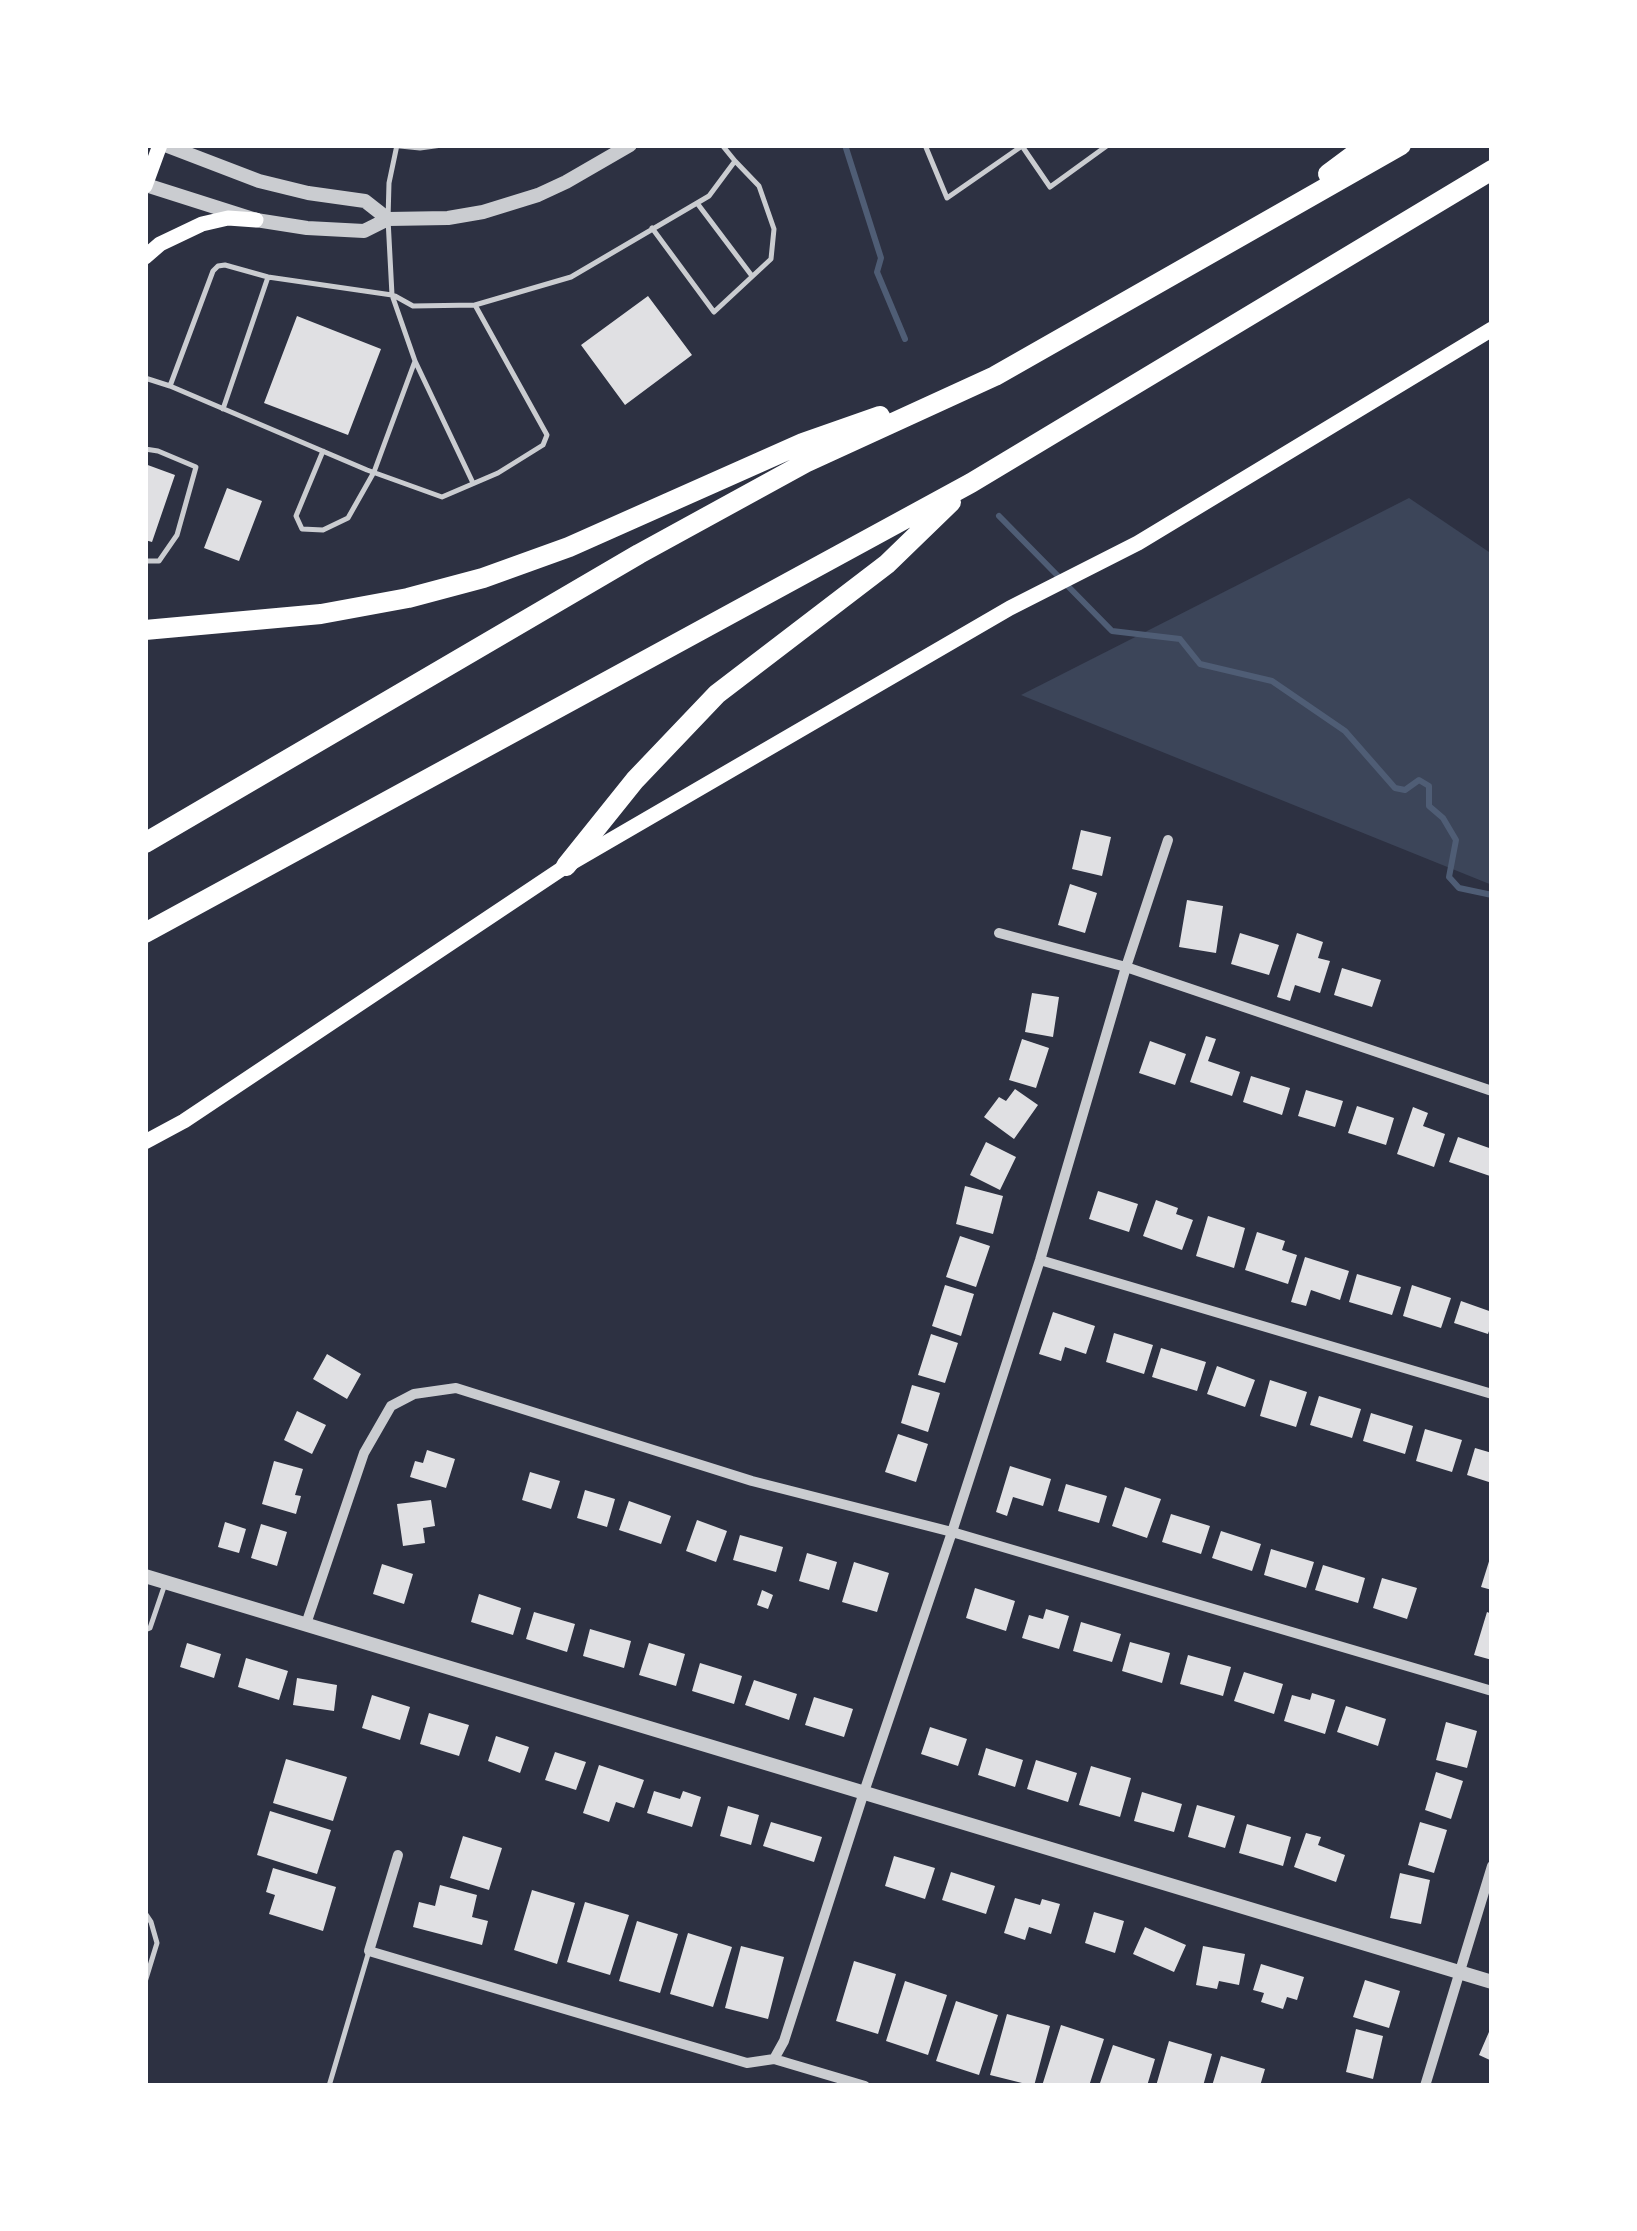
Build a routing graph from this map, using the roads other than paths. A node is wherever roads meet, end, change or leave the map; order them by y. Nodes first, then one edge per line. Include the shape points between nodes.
1 (163, 145) edge
2 (394, 145) edge
3 (442, 145) edge
4 (630, 145) edge
5 (722, 145) edge
6 (934, 145) edge
7 (1108, 145) edge
8 (1367, 145) edge
9 (1401, 145) edge
10 (1023, 146) edge
11 (926, 148) edge
12 (735, 161) junction
13 (1492, 170) edge
14 (145, 185) edge
15 (696, 203) junction
16 (388, 219) junction
17 (256, 220) junction
18 (1264, 221) junction
19 (652, 228) junction
20 (145, 257) edge
21 (752, 276) junction
22 (268, 277) junction
23 (392, 295) junction
24 (475, 305) junction
25 (1492, 330) edge
26 (414, 361) junction
27 (995, 376) junction
28 (145, 378) edge
29 (170, 386) junction
30 (224, 409) junction
31 (145, 450) edge
32 (324, 451) junction
33 (374, 472) junction
34 (473, 483) junction
35 (971, 484) junction
36 (145, 560) edge
37 (145, 630) edge
38 (1168, 840) dead end
39 (145, 843) edge
40 (566, 866) junction
41 (145, 932) edge
42 (998, 934) dead end
43 (1126, 966) junction
44 (1492, 1091) edge
45 (145, 1142) edge
46 (1040, 1260) junction
47 (1492, 1394) edge
48 (952, 1532) junction
49 (145, 1576) edge
50 (166, 1582) junction
51 (306, 1624) junction
52 (145, 1630) edge
53 (1492, 1691) edge
54 (864, 1792) junction
55 (398, 1855) dead end
56 (1492, 1866) edge
57 (145, 1914) edge
58 (369, 1951) junction
59 (1460, 1972) junction
60 (145, 1982) edge
61 (1492, 1982) edge
62 (774, 2058) junction
63 (328, 2086) edge
64 (865, 2086) edge
65 (1425, 2086) edge

1 - 14 main road
1 - 16 street via 259,181 364,201
2 - 3 lane
2 - 16 lane
4 - 16 street via 538,195 483,212
5 - 12 lane
6 - 11 lane
7 - 10 lane via 1050,186
8 - 18 highway
9 - 18 highway
10 - 11 lane via 947,198
12 - 15 lane
12 - 21 lane via 759,186 774,229 771,259
13 - 35 highway
14 - 17 street
15 - 19 lane
15 - 21 lane
16 - 17 street via 364,232
16 - 23 lane
17 - 20 main road via 202,224
18 - 27 highway
19 - 21 lane via 714,312
19 - 24 lane via 571,276
22 - 23 lane
22 - 29 lane via 225,266 213,271
22 - 30 lane
23 - 24 lane via 413,306
23 - 26 lane
24 - 34 lane via 546,436 543,445
25 - 40 main road via 1138,543 1010,608
26 - 33 lane
26 - 34 lane
27 - 37 highway via 802,443 483,578 321,614
27 - 39 highway via 805,462
28 - 29 lane
29 - 30 lane
30 - 32 lane
31 - 36 lane via 196,467 177,535 159,561
32 - 33 lane
32 - 33 lane via 296,516 302,529 323,530 348,518
33 - 34 lane via 442,496
35 - 40 highway via 887,564 717,694
35 - 41 highway
38 - 43 street
40 - 45 main road
42 - 43 street
43 - 44 street
43 - 46 street
46 - 47 street
46 - 48 street
48 - 51 street via 752,1481 456,1388 414,1394 391,1406 364,1453
48 - 53 street
48 - 54 street
49 - 50 street
50 - 51 street
50 - 52 lane
51 - 54 street
54 - 59 street
54 - 62 street
55 - 58 street
56 - 59 street
57 - 60 lane via 158,1942
58 - 62 street via 748,2063
58 - 63 lane
59 - 61 street
59 - 65 street
62 - 64 street

